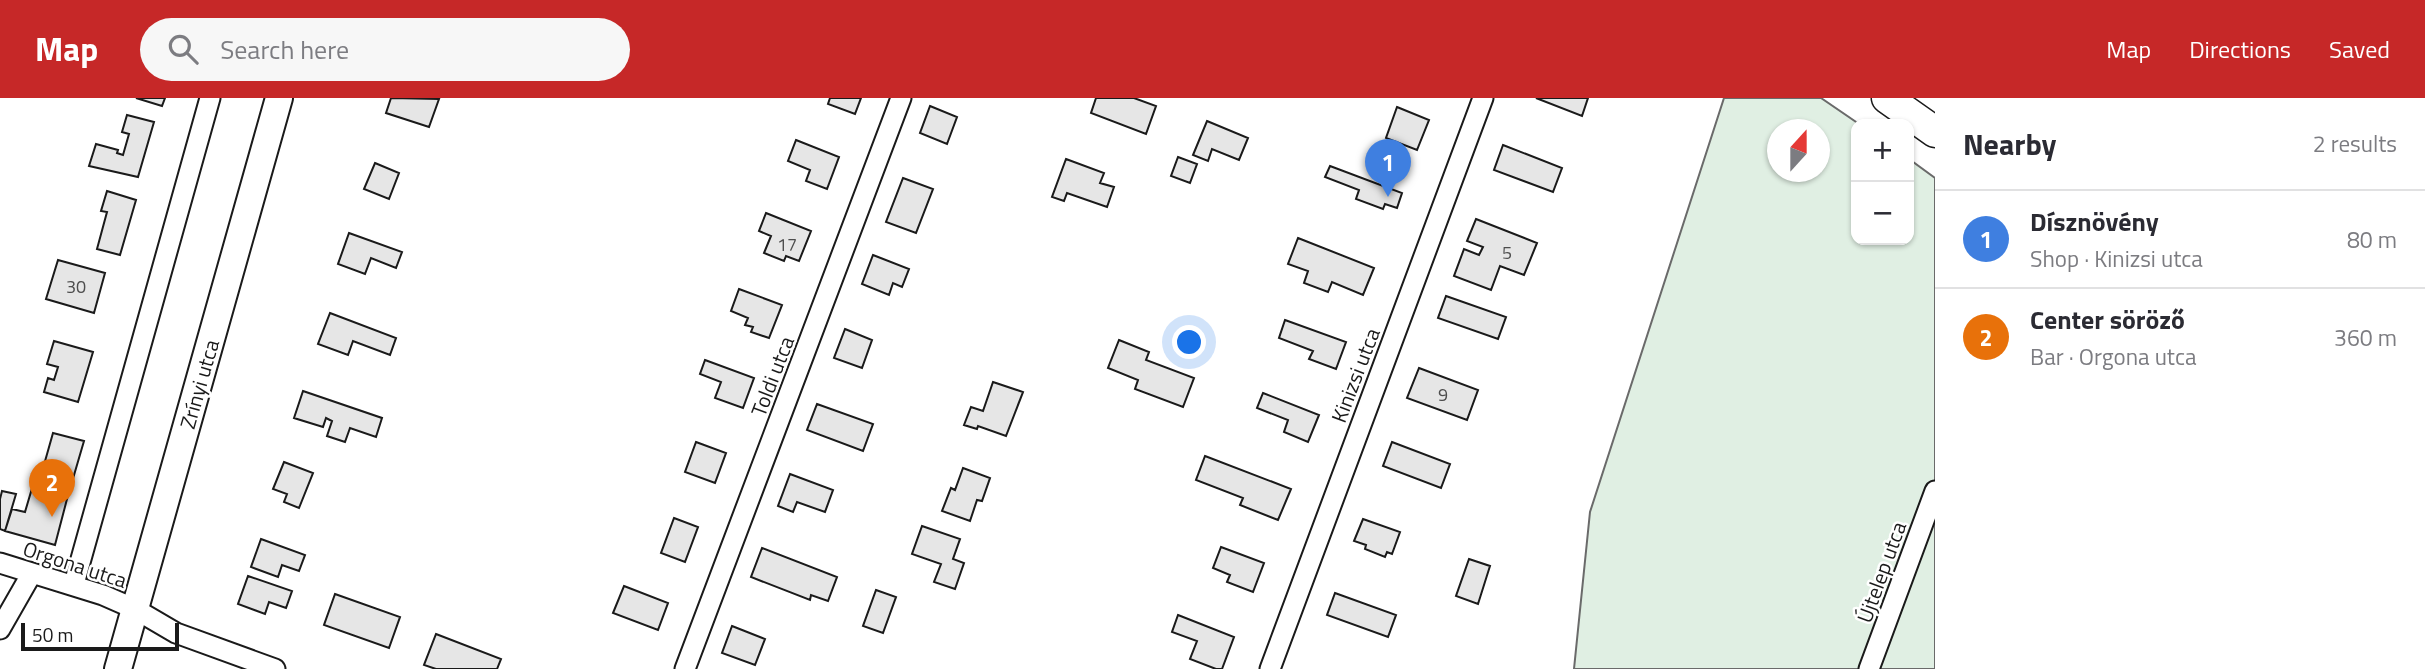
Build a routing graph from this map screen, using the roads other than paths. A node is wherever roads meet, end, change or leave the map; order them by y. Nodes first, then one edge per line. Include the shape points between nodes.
1 (210, 98) edge
2 (279, 98) edge
3 (901, 98) edge
4 (1483, 98) edge
5 (1887, 98) edge
6 (1935, 132) edge
7 (1935, 491) edge
8 (0, 563) edge
9 (32, 573) junction
10 (74, 584) junction
11 (135, 609) junction
12 (0, 629) edge
13 (118, 669) edge
14 (275, 669) edge
15 (685, 669) edge
16 (1269, 669) edge
17 (1869, 669) edge

1 - 10 street
2 - 11 main road, Zrínyi utca
3 - 15 street, Toldi utca
4 - 16 street, Kinizsi utca
5 - 6 main road
7 - 17 street, Újtelep utca
8 - 9 street, Orgona utca
9 - 10 street, Orgona utca
9 - 12 street
10 - 11 street, Orgona utca
11 - 13 main road, Zrínyi utca
11 - 14 street, Orgona utca via 176,633

